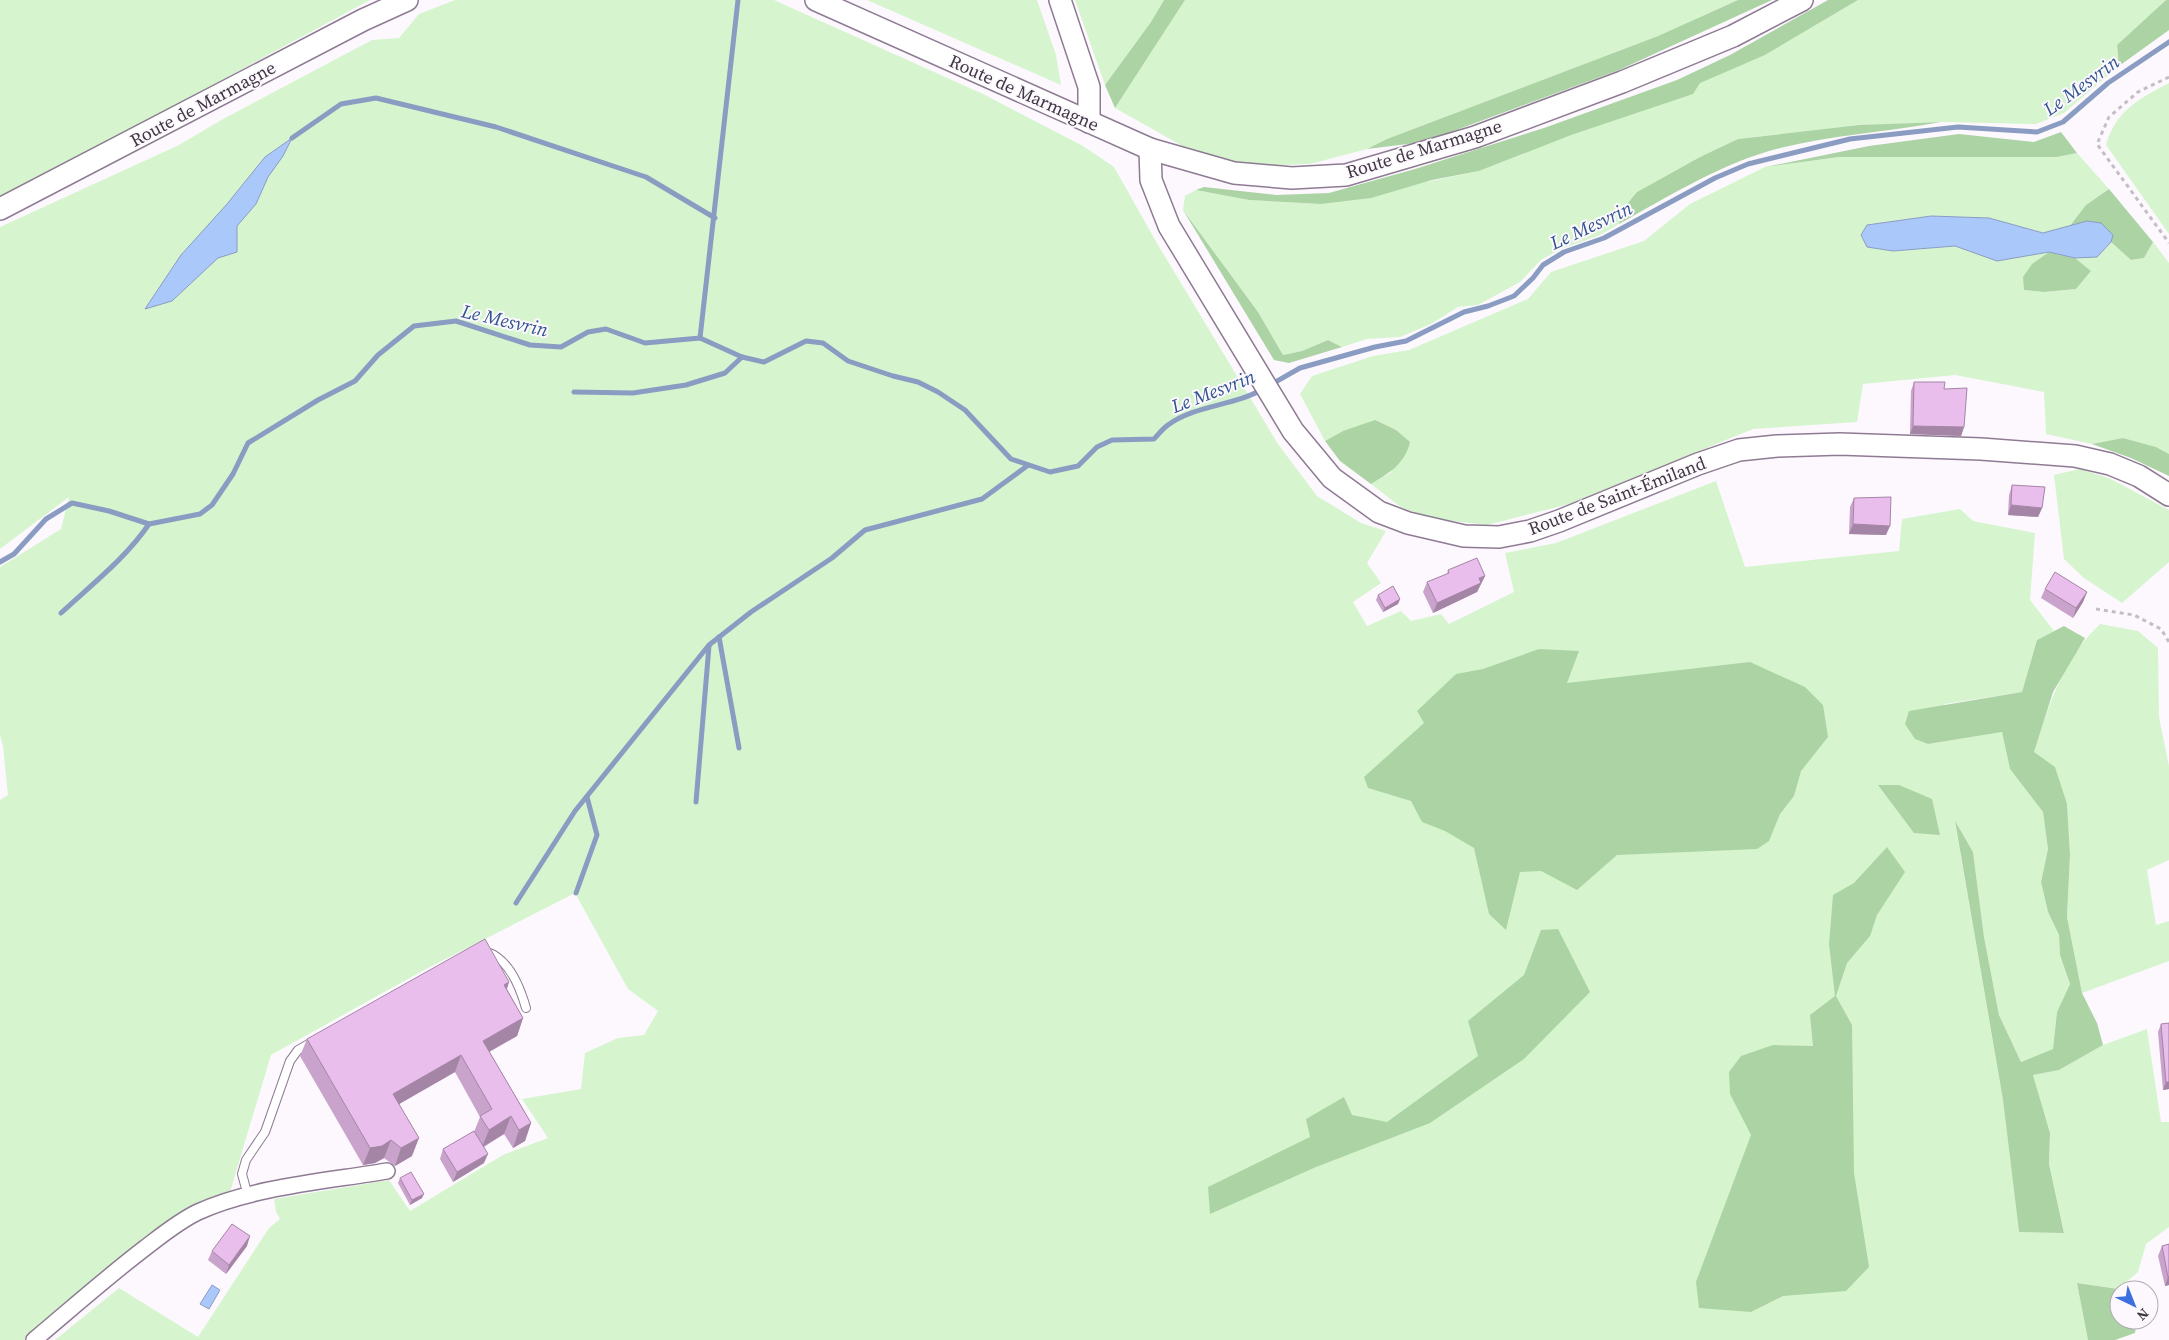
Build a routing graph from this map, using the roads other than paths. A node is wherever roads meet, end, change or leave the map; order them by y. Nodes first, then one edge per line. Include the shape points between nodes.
1 (407, 0) edge
2 (816, 0) edge
3 (1060, 0) edge
4 (1802, 0) edge
5 (1089, 122) junction
6 (1150, 148) junction
7 (0, 210) edge
8 (2169, 495) edge
9 (475, 951) edge
10 (526, 1008) dead end
11 (324, 1036) edge
12 (387, 1171) dead end
13 (248, 1196) junction
14 (34, 1340) edge

1 - 7 main road, Route de Marmagne
2 - 5 main road, Route de Marmagne
3 - 5 main road via 1089,87
4 - 6 main road, Route de Marmagne via 1734,36 1622,82 1475,137 1346,175 1260,177 1208,167
5 - 6 main road, Route de Marmagne
6 - 8 main road, Route de Saint-Émiland via 1151,180 1169,226 1293,432 1332,478 1379,512 1408,524 1464,536 1499,537 1530,531 1698,464 1739,450 1777,446 1840,444 2075,456 2110,464 2139,476
9 - 10 lane via 492,954 501,961 521,991
11 - 13 lane via 298,1050 290,1061 265,1132 246,1160 242,1174
12 - 13 street
13 - 14 street via 199,1212 174,1226 123,1264

